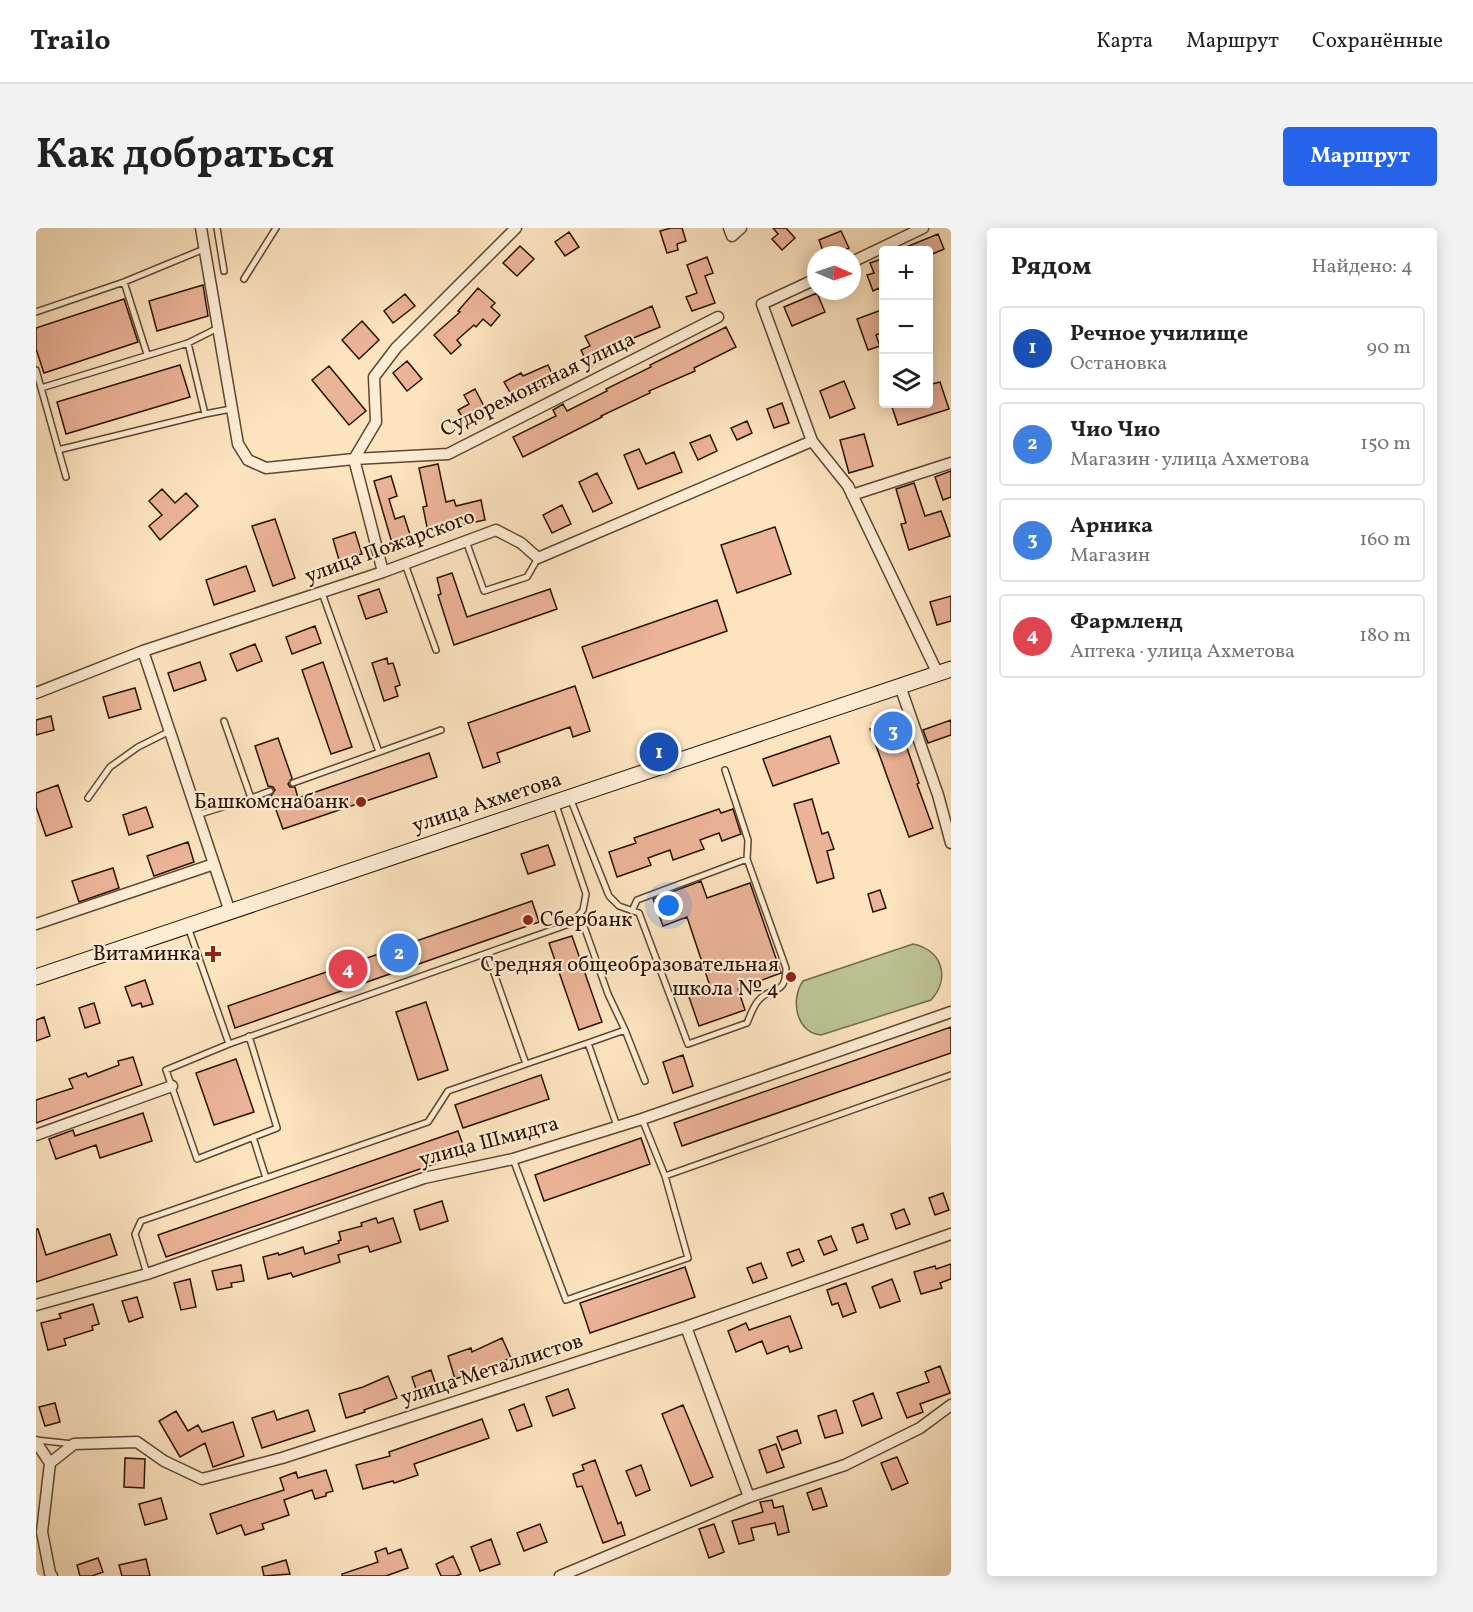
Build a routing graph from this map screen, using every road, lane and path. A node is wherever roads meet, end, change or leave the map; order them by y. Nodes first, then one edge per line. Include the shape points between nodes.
1 (201, 228) edge
2 (217, 228) edge
3 (276, 228) edge
4 (516, 228) edge
5 (741, 228) edge
6 (923, 228) edge
7 (730, 232) edge
8 (204, 249) junction
9 (861, 258) edge
10 (224, 271) dead end
11 (244, 279) dead end
12 (124, 282) junction
13 (807, 283) edge
14 (36, 312) edge
15 (718, 317) dead end
16 (218, 328) junction
17 (188, 343) junction
18 (147, 354) junction
19 (36, 370) edge
20 (41, 388) junction
21 (231, 409) junction
22 (205, 414) junction
23 (812, 441) junction
24 (58, 450) junction
25 (354, 459) junction
26 (951, 462) edge
27 (66, 477) dead end
28 (852, 495) junction
29 (466, 541) junction
30 (538, 558) junction
31 (405, 564) junction
32 (383, 572) junction
33 (322, 592) junction
34 (436, 650) dead end
35 (143, 651) junction
36 (944, 671) edge
37 (900, 686) junction
38 (36, 693) edge
39 (224, 722) dead end
40 (441, 730) dead end
41 (170, 731) junction
42 (379, 752) junction
43 (725, 770) dead end
44 (293, 783) dead end
45 (270, 791) dead end
46 (951, 793) edge
47 (938, 795) junction
48 (88, 798) dead end
49 (251, 798) junction
50 (563, 800) junction
51 (197, 815) junction
52 (951, 843) edge
53 (747, 859) junction
54 (214, 864) junction
55 (632, 911) junction
56 (230, 912) junction
57 (580, 915) junction
58 (36, 924) edge
59 (188, 925) junction
60 (487, 953) junction
61 (36, 977) edge
62 (951, 1012) edge
63 (625, 1030) junction
64 (249, 1036) junction
65 (588, 1042) junction
66 (229, 1044) junction
67 (526, 1064) junction
68 (951, 1076) edge
69 (645, 1081) dead end
70 (172, 1086) junction
71 (642, 1119) junction
72 (617, 1126) junction
73 (36, 1135) edge
74 (253, 1137) junction
75 (513, 1158) junction
76 (665, 1176) junction
77 (266, 1178) junction
78 (951, 1234) edge
79 (147, 1274) junction
80 (36, 1305) edge
81 (686, 1327) junction
82 (951, 1405) edge
83 (36, 1441) edge
84 (74, 1444) junction
85 (50, 1463) junction
86 (749, 1497) junction
87 (52, 1576) edge
88 (560, 1576) edge

1 - 8 street, Судоремонтная улица
2 - 10 lane
3 - 11 lane
4 - 25 street via 396,348 374,377 376,422
5 - 7 street
6 - 9 street
8 - 12 lane
8 - 16 street, Судоремонтная улица
12 - 14 lane
12 - 18 lane
13 - 23 street via 762,304
15 - 25 street, Судоремонтная улица via 448,454
16 - 17 lane
16 - 21 street, Судоремонтная улица
17 - 18 lane
17 - 22 lane
18 - 20 lane
19 - 20 lane
20 - 24 lane
21 - 22 lane
21 - 25 street, Судоремонтная улица via 238,444 248,460 266,468
22 - 24 lane
23 - 28 street
23 - 30 street
24 - 27 lane
25 - 32 street
26 - 28 street
28 - 36 street
29 - 30 street, улица Пожарского via 496,530 521,543
29 - 30 lane via 484,591 527,577
29 - 31 street, улица Пожарского
31 - 32 street, улица Пожарского
31 - 34 lane
32 - 33 street, улица Пожарского
33 - 35 street, улица Пожарского
33 - 42 lane
35 - 38 street, улица Пожарского
35 - 41 street
36 - 37 main road, улица Ахметова
37 - 47 street
37 - 50 main road, улица Ахметова
39 - 49 lane
40 - 42 lane
41 - 48 lane via 110,767
41 - 51 street
42 - 44 lane
43 - 53 lane via 748,840
45 - 49 lane
46 - 47 street
47 - 52 street
49 - 51 lane
50 - 55 lane via 609,896
50 - 56 main road, улица Ахметова
50 - 57 lane via 586,894
51 - 54 street
53 - 55 lane via 637,900
53 - 55 lane via 786,968 781,988 759,1000 747,1023 688,1044 639,913
54 - 56 street
54 - 58 street
56 - 59 main road, улица Ахметова
57 - 60 lane via 572,923
57 - 63 lane
59 - 61 main road, улица Ахметова
59 - 66 lane
60 - 64 lane
60 - 67 lane
62 - 71 street, улица Шмидта
63 - 65 lane
63 - 69 lane
64 - 66 lane
64 - 74 lane via 277,1128
65 - 67 lane
65 - 72 lane
66 - 70 lane via 166,1070
67 - 77 lane via 448,1091 428,1122
68 - 76 lane
70 - 73 street
70 - 74 lane via 197,1159
71 - 72 street, улица Шмидта
71 - 76 lane
72 - 75 street, улица Шмидта
74 - 77 lane
75 - 76 lane via 566,1300 688,1258
75 - 79 street, улица Шмидта via 424,1178
77 - 79 lane via 141,1221 135,1234
78 - 81 street, улица Металлистов
79 - 80 street, улица Шмидта
81 - 84 street, улица Металлистов via 282,1458 202,1479 164,1461 137,1442
81 - 86 street
82 - 86 street via 920,1428 845,1465
83 - 84 lane
83 - 85 street
84 - 85 street
85 - 87 street via 42,1532
86 - 88 street

